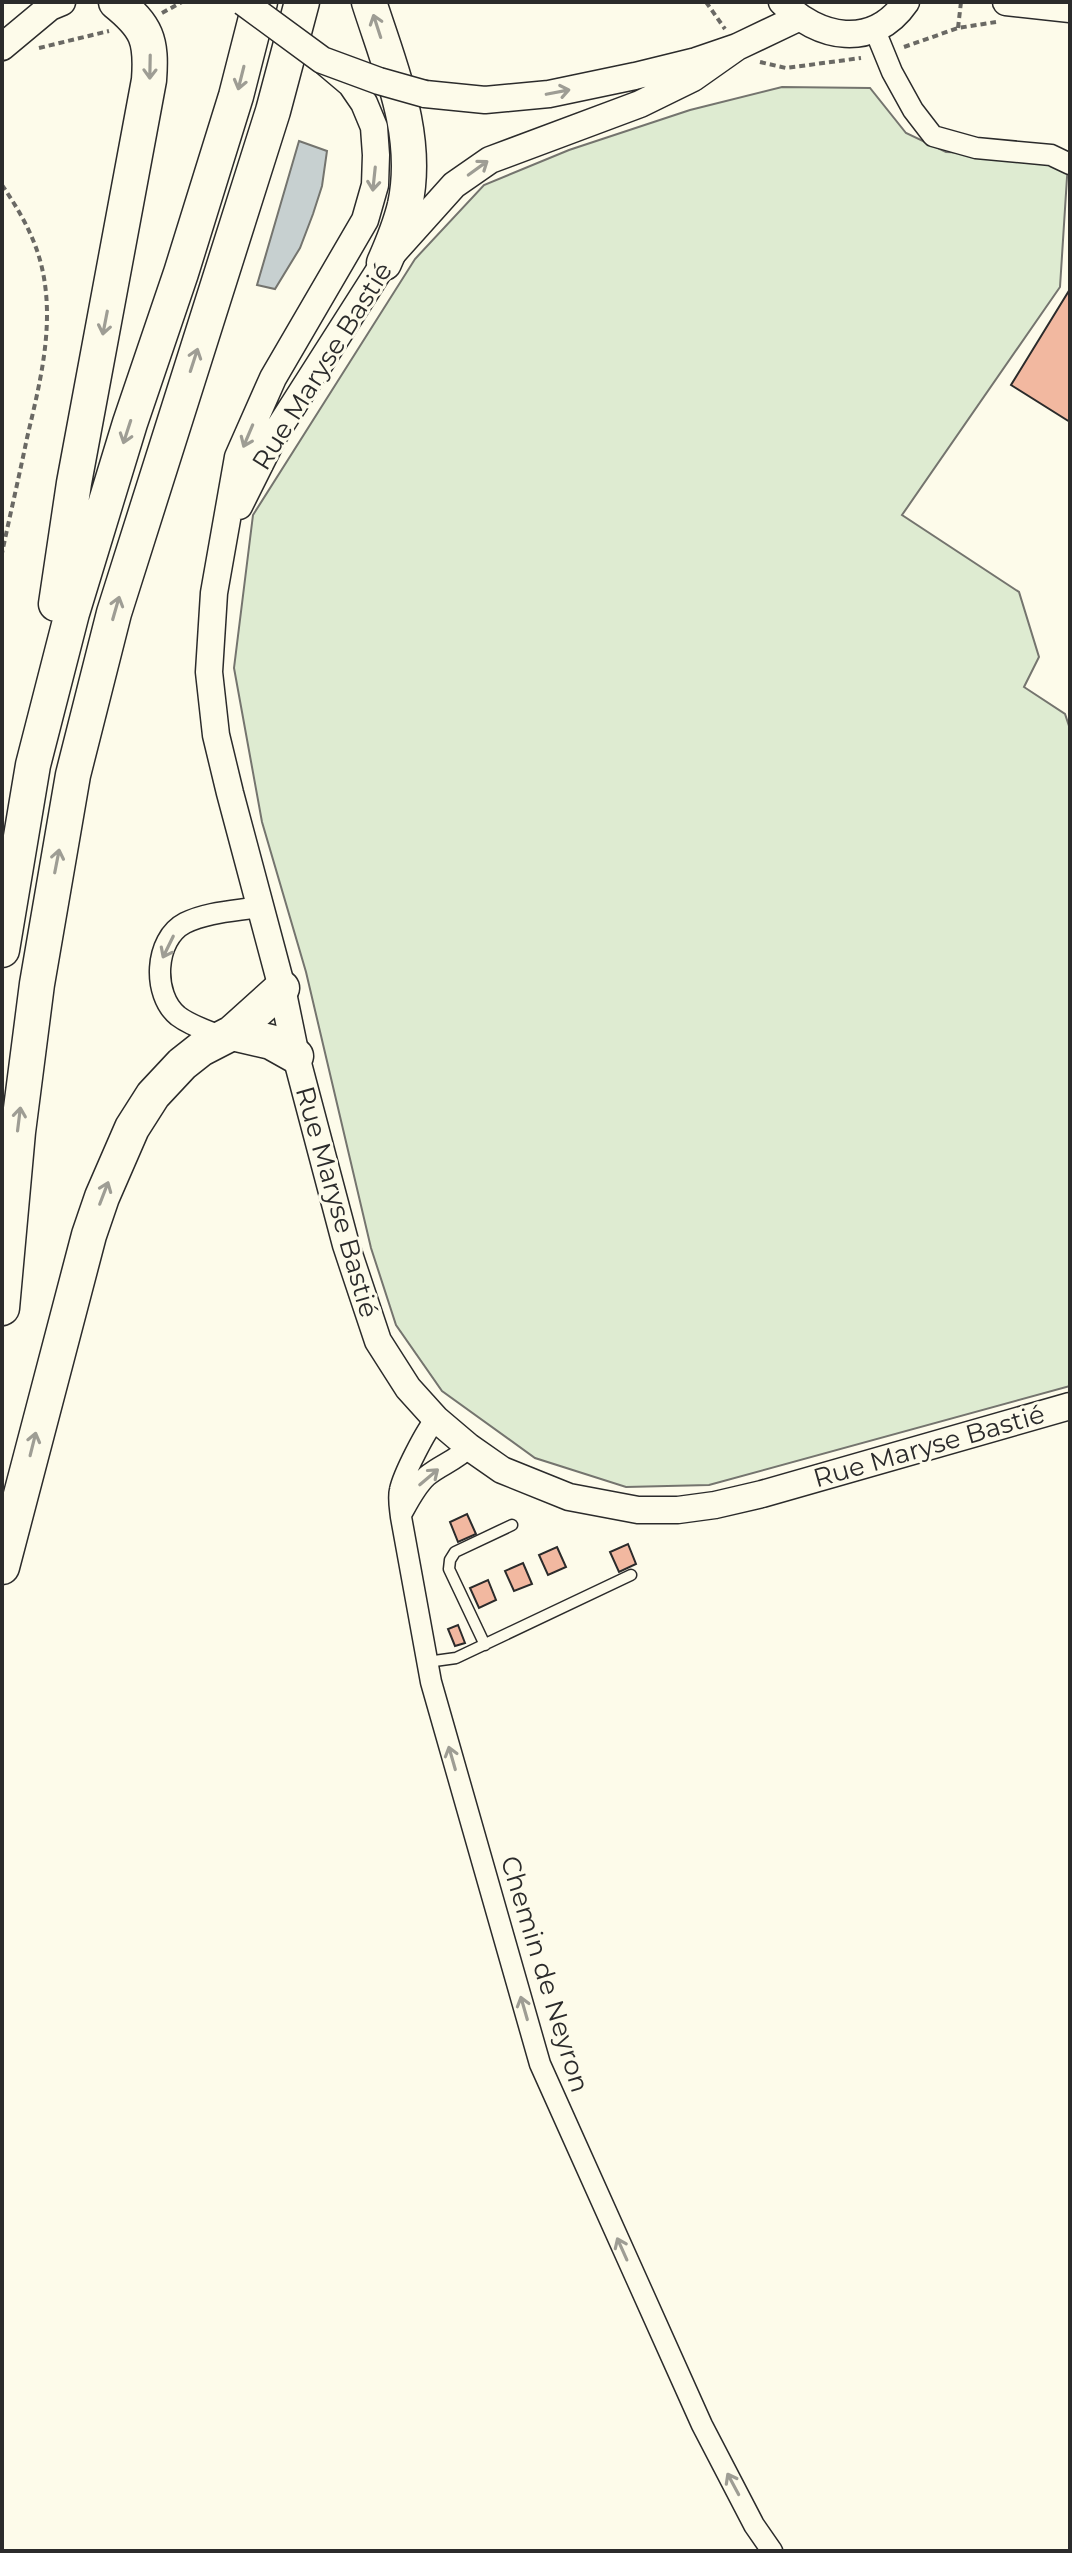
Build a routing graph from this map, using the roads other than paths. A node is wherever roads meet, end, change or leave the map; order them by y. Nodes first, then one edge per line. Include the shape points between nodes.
1 (29, 2) edge
2 (62, 2) edge
3 (243, 2) edge
4 (260, 2) edge
5 (302, 2) edge
6 (369, 2) edge
7 (1006, 2) edge
8 (911, 4) edge
9 (1070, 9) edge
10 (790, 10) edge
11 (127, 12) edge
12 (874, 28) junction
13 (2, 46) edge
14 (737, 47) junction
15 (322, 60) junction
16 (1070, 164) edge
17 (384, 263) junction
18 (221, 544) junction
19 (33, 765) junction
20 (259, 907) junction
21 (2, 950) edge
22 (282, 988) junction
23 (228, 1035) junction
24 (296, 1056) junction
25 (2, 1308) edge
26 (1070, 1406) edge
27 (436, 1419) junction
28 (469, 1447) junction
29 (401, 1517) junction
30 (512, 1525) dead end
31 (2, 1567) edge
32 (631, 1575) dead end
33 (485, 1645) junction
34 (429, 1672) junction
35 (772, 2551) edge

1 - 13 main road
2 - 13 main road
3 - 15 main road, bridge
4 -> 19 highway via 227,125 84,571
25 -> 5 highway via 33,1014 73,775 114,613 273,111
17 -> 6 highway via 405,206 410,159 401,103
7 - 9 main road
8 - 12 main road
10 - 12 main road via 815,28 834,33
10 - 14 main road
11 -> 19 highway via 145,30 150,49 148,92 74,483
12 - 16 street via 892,72 933,136 976,148 1051,155
15 -> 14 main road, bridge via 425,94 485,100 549,94 635,76
17 -> 14 main road, Rue Maryse Bastié via 454,185 490,160 640,104 693,78
15 -> 18 main road, Rue Maryse Bastié via 364,103 374,127 375,185 365,220 273,378 238,457
17 - 18 main road, Rue Maryse Bastié via 268,447
18 - 20 main road, Rue Maryse Bastié via 210,634 212,705
19 - 21 highway
20 - 22 main road, Rue Maryse Bastié
20 -> 23 street via 183,924 166,943 160,966 162,990 176,1014 198,1028
22 - 23 highway
22 - 24 main road, Rue Maryse Bastié
23 - 24 highway via 271,1042
31 -> 23 highway via 102,1197 132,1128 153,1095 182,1064
24 - 27 main road, Rue Maryse Bastié via 346,1245 378,1341
26 - 28 main road, Rue Maryse Bastié via 762,1494 678,1510 638,1510 569,1497 502,1470
27 - 28 main road, Rue Maryse Bastié
27 - 29 street, Chemin de Neyron via 399,1492
29 -> 28 street via 427,1476
29 - 34 street, Chemin de Neyron
30 - 33 lane via 455,1552 450,1560 449,1569
32 - 33 lane
33 - 34 lane
35 -> 34 street, Chemin de Neyron via 702,2425 540,2064

